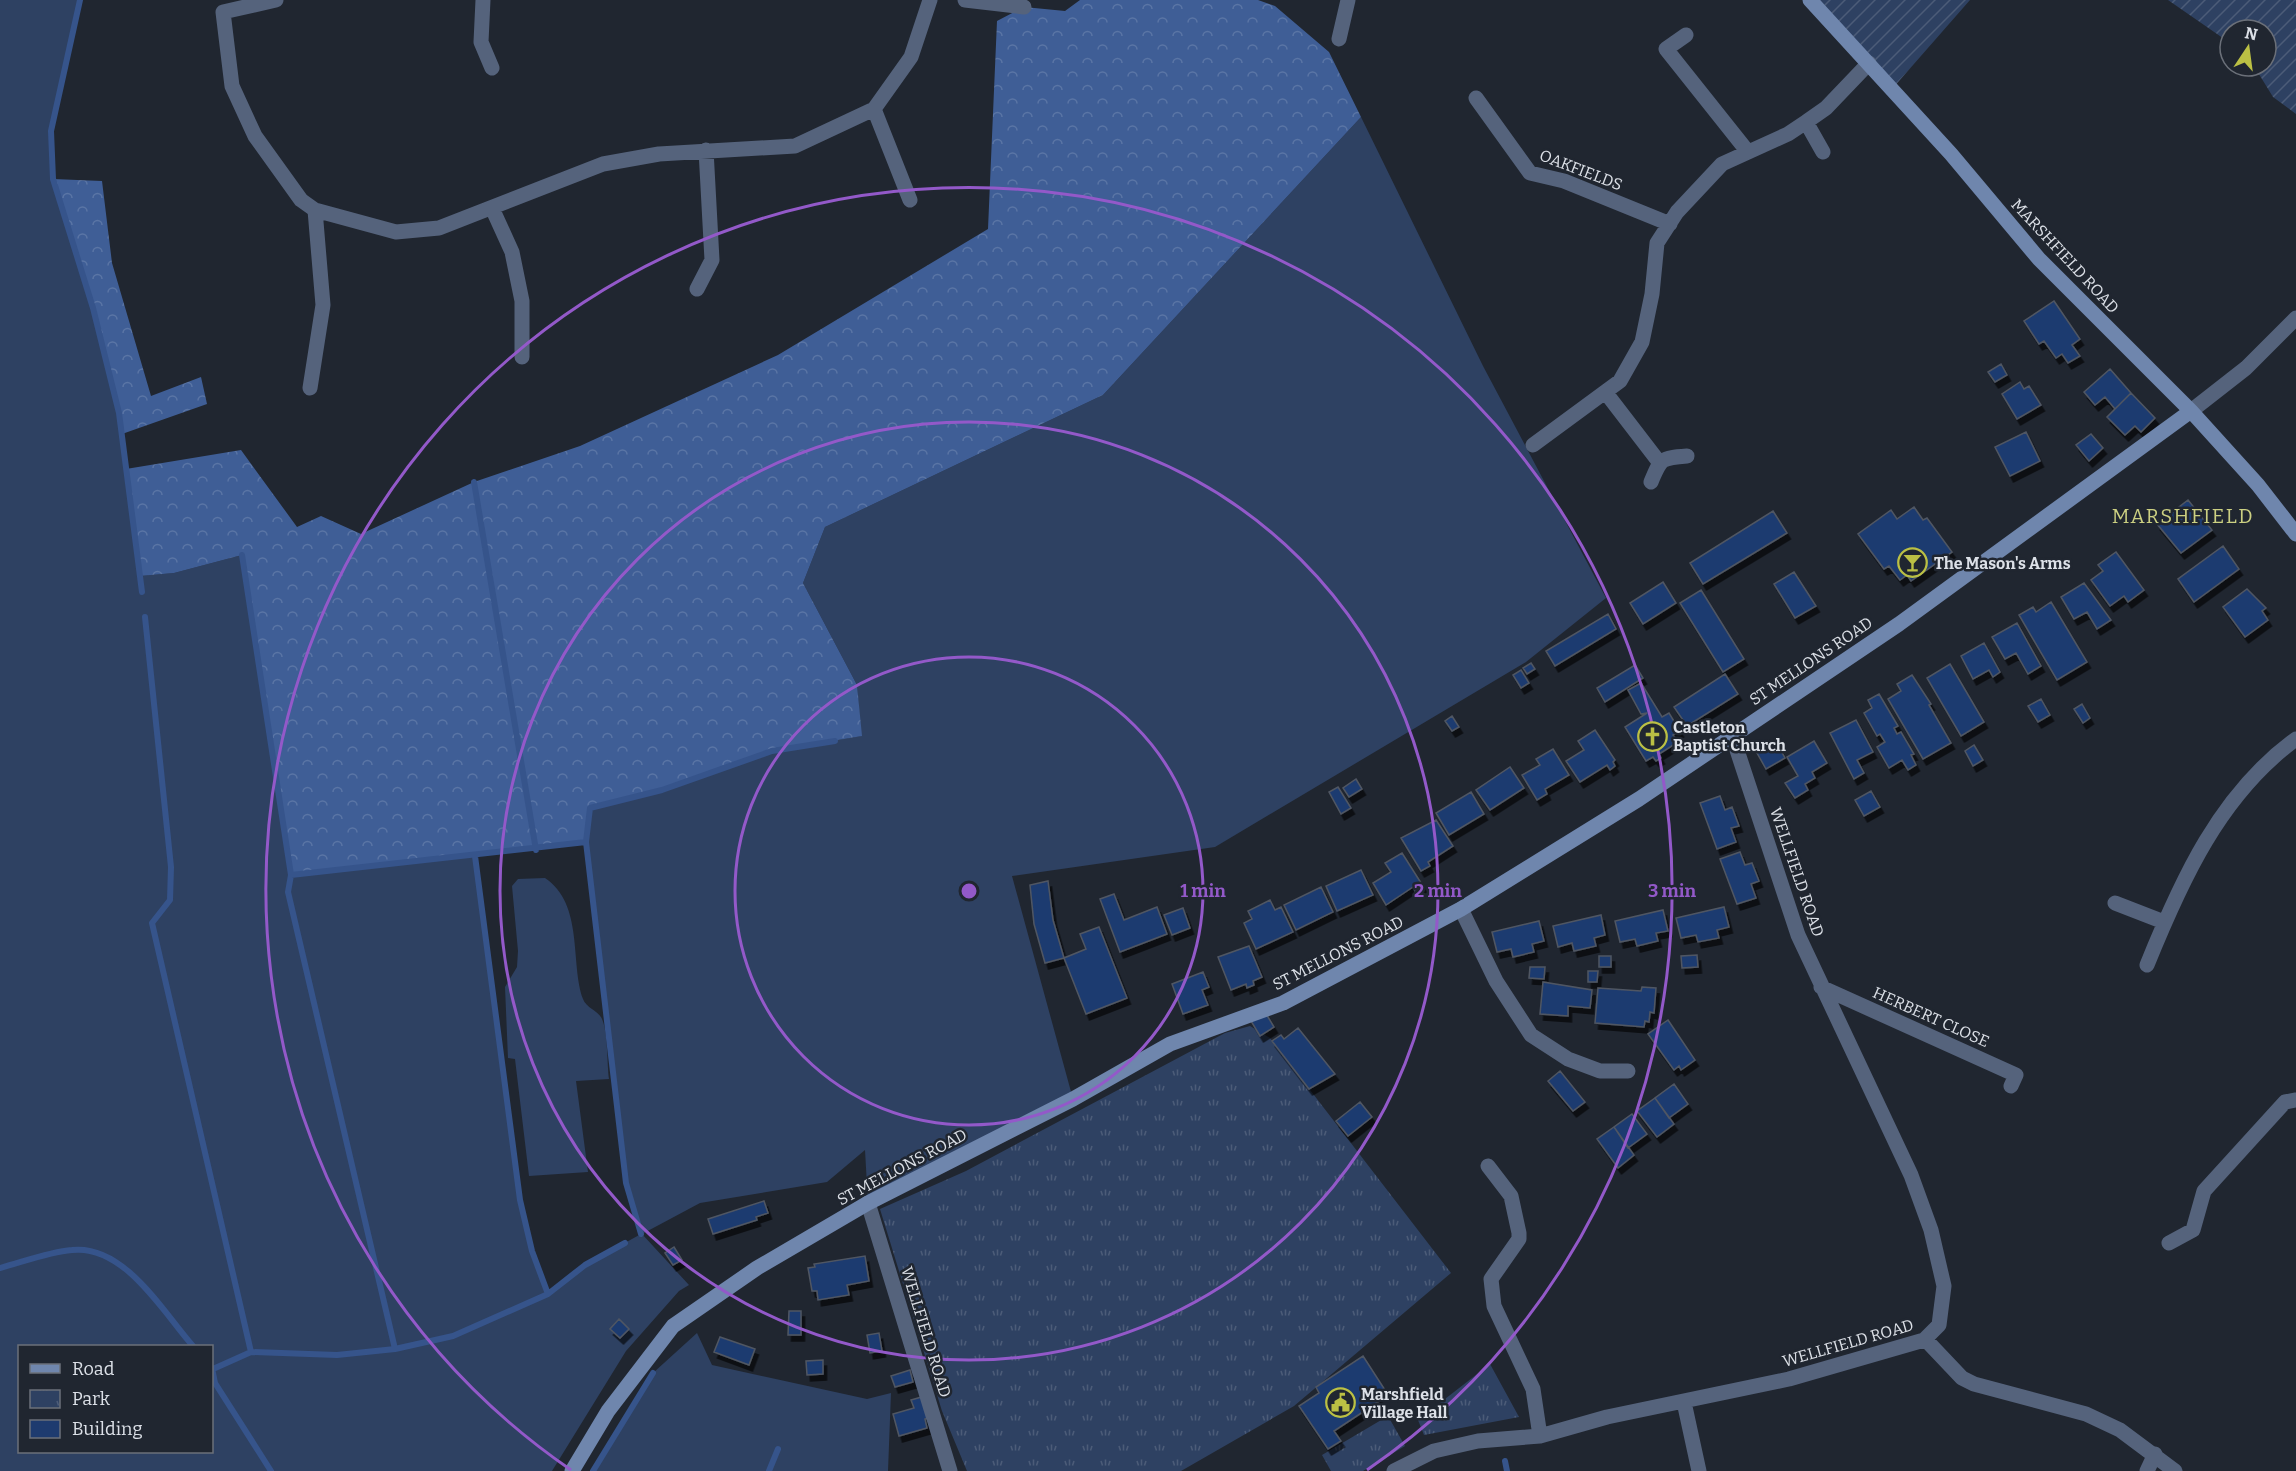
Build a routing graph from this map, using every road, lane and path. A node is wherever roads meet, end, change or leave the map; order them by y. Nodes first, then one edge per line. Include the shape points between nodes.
1 (276, 0) edge
2 (483, 0) edge
3 (930, 0) edge
4 (965, 0) edge
5 (1348, 0) edge
6 (1809, 0) edge
7 (1024, 7) dead end
8 (1686, 35) dead end
9 (1340, 39) dead end
10 (1869, 63) junction
11 (492, 68) dead end
12 (1476, 98) dead end
13 (874, 109) junction
14 (1806, 122) junction
15 (705, 150) junction
16 (1748, 152) junction
17 (1823, 152) dead end
18 (910, 200) dead end
19 (492, 208) junction
20 (315, 210) junction
21 (1670, 224) junction
22 (697, 289) dead end
23 (2296, 318) edge
24 (522, 357) dead end
25 (310, 388) dead end
26 (1606, 393) junction
27 (2191, 411) junction
28 (1533, 445) dead end
29 (1687, 456) dead end
30 (1659, 462) junction
31 (1651, 482) dead end
32 (2296, 534) edge
33 (1732, 735) junction
34 (2296, 740) edge
35 (2115, 903) dead end
36 (1461, 909) junction
37 (2164, 922) junction
38 (2147, 965) dead end
39 (1821, 987) junction
40 (1628, 1071) dead end
41 (2011, 1086) dead end
42 (2296, 1100) edge
43 (1488, 1166) dead end
44 (868, 1203) junction
45 (2169, 1243) dead end
46 (1925, 1339) junction
47 (1684, 1402) junction
48 (1540, 1436) junction
49 (2155, 1454) junction
50 (572, 1471) edge
51 (950, 1471) edge
52 (1394, 1471) edge
53 (1699, 1471) edge
54 (2147, 1471) edge
55 (2175, 1471) edge

1 - 20 street via 223,12 232,86 255,136 301,200
2 - 11 street via 481,42
3 - 13 street via 911,57
4 - 7 street
5 - 9 street
6 - 10 street, MARSHFIELD ROAD
8 - 16 street via 1666,49
10 - 14 street via 1826,108
10 - 27 street, MARSHFIELD ROAD via 2039,259
12 - 21 street, OAKFIELDS via 1530,173 1564,181
13 - 15 street via 795,146
13 - 18 street
14 - 16 street
14 - 17 street
15 - 19 street via 603,164
15 - 22 street via 712,260
16 - 21 street via 1722,164
19 - 20 street via 440,228 396,232
19 - 24 street via 512,252 522,301
20 - 25 street via 323,305
21 - 26 street via 1657,243 1652,294 1641,342 1620,381
23 - 27 street via 2246,368
26 - 28 street
26 - 30 street
27 - 32 street, MARSHFIELD ROAD via 2258,484
27 - 33 street, ST MELLONS ROAD via 1899,624
29 - 30 street
30 - 31 street
33 - 36 street, ST MELLONS ROAD via 1639,799
33 - 39 street, WELLFIELD ROAD via 1795,926
34 - 37 street via 2238,792 2197,852
35 - 37 street
36 - 40 street via 1496,981 1531,1035 1568,1059 1600,1071
36 - 44 street, ST MELLONS ROAD via 1283,1003 1170,1044 1073,1099
37 - 38 street
39 - 41 street, HERBERT CLOSE via 2016,1075
39 - 46 street, WELLFIELD ROAD via 1854,1049 1911,1175 1931,1230 1944,1286 1939,1325
42 - 45 street via 2285,1102 2204,1191 2193,1230
43 - 48 street via 1510,1196 1519,1233 1519,1239 1491,1279 1494,1306 1533,1389
44 - 50 street, ST MELLONS ROAD via 757,1268 673,1326 608,1411
44 - 51 street, WELLFIELD ROAD
46 - 47 street, WELLFIELD ROAD via 1789,1379
46 - 49 street via 1962,1378 2086,1414 2120,1430
47 - 48 street, WELLFIELD ROAD via 1607,1417
47 - 53 street
48 - 52 street, WELLFIELD ROAD via 1478,1441 1434,1450
49 - 54 street
49 - 55 street

